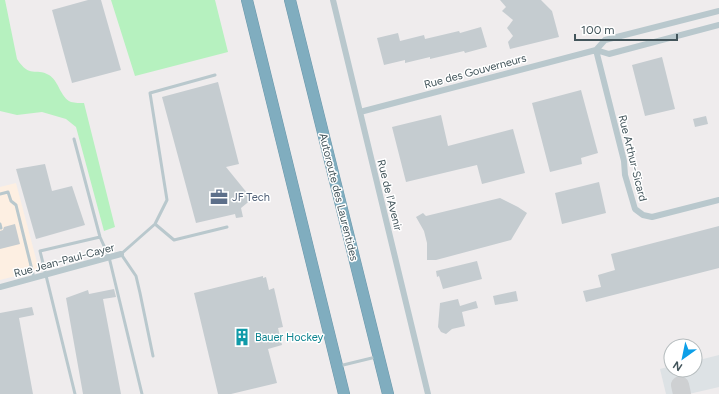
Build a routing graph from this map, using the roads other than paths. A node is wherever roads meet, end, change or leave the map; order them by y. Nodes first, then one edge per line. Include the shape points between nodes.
1 (247, 0) edge
2 (290, 0) edge
3 (333, 0) edge
4 (719, 11) edge
5 (719, 25) edge
6 (596, 50) junction
7 (215, 75) dead end
8 (360, 112) junction
9 (74, 139) dead end
10 (0, 194) edge
11 (719, 200) edge
12 (155, 224) junction
13 (227, 226) dead end
14 (100, 237) junction
15 (121, 254) junction
16 (109, 258) junction
17 (46, 274) junction
18 (34, 278) junction
19 (0, 287) edge
20 (153, 356) dead end
21 (378, 357) junction
22 (337, 366) junction
23 (75, 394) edge
24 (142, 394) edge
25 (344, 394) edge
26 (388, 394) edge
27 (428, 394) edge

1 - 22 highway
2 - 21 highway, Autoroute des Laurentides
3 - 8 street, Rue de l'Avenir
4 - 6 street, Rue des Gouverneurs via 605,40
5 - 6 street, Rue des Gouverneurs via 609,54
6 - 8 street, Rue des Gouverneurs
6 - 11 street, Rue Arthur-Sicard via 635,209 643,215 652,217
7 - 12 lane via 150,93 167,200
8 - 27 street, Rue de l'Avenir
9 - 14 lane
10 - 18 lane via 8,192 11,201 16,205
12 - 13 lane via 174,240
12 - 15 lane
14 - 16 lane
14 - 17 lane via 40,251
15 - 16 street, Rue Jean-Paul-Cayer
15 - 20 lane, Rue Jean-Paul-Cayer via 136,276
16 - 17 street, Rue Jean-Paul-Cayer
16 - 24 lane
17 - 18 street, Rue Jean-Paul-Cayer
17 - 23 lane
18 - 19 street, Rue Jean-Paul-Cayer
21 - 22 lane
21 - 26 highway, Autoroute des Laurentides
22 - 25 highway

